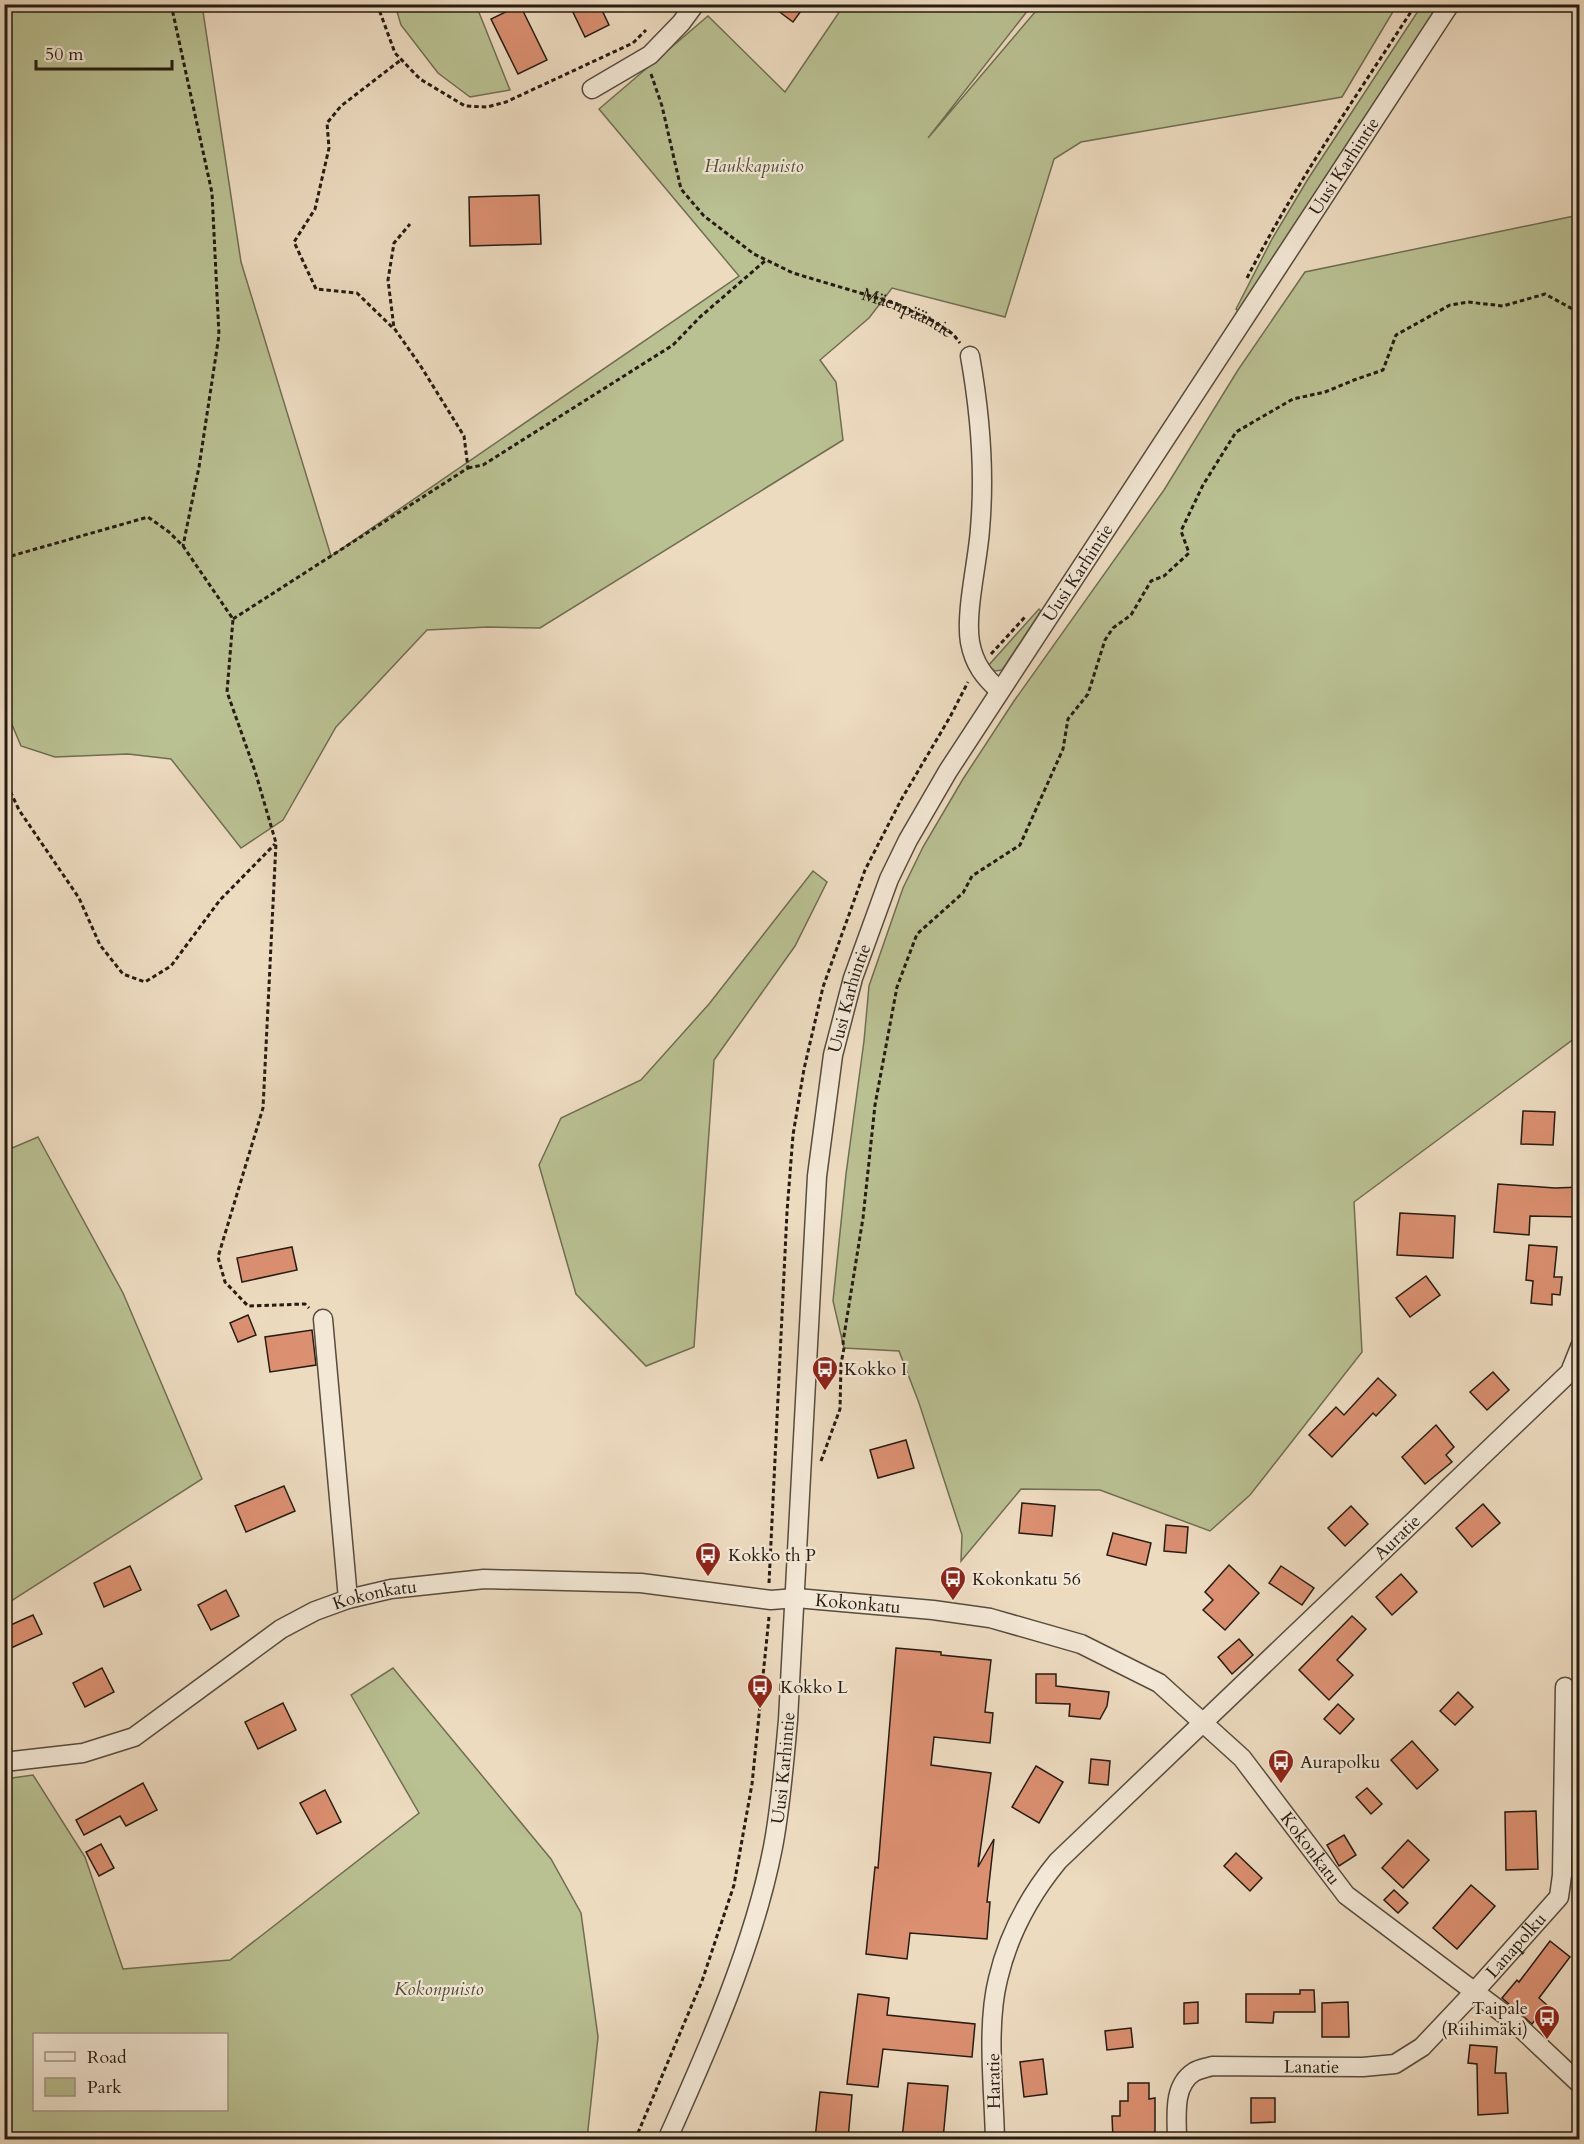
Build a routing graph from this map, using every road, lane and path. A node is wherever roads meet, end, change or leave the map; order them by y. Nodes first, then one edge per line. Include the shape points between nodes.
1 (171, 4) edge
2 (378, 4) edge
3 (695, 4) edge
4 (1416, 4) edge
5 (1450, 4) edge
6 (648, 29) dead end
7 (402, 59) junction
8 (649, 68) dead end
9 (592, 89) dead end
10 (410, 224) dead end
11 (766, 260) junction
12 (1247, 278) dead end
13 (1580, 313) edge
14 (393, 328) junction
15 (970, 356) joint
16 (468, 468) junction
17 (183, 546) junction
18 (4, 558) edge
19 (1028, 615) dead end
20 (233, 619) junction
21 (978, 667) junction
22 (1000, 691) junction
23 (4, 778) edge
24 (276, 843) junction
25 (323, 1319) joint
26 (1580, 1347) edge
27 (820, 1462) dead end
28 (796, 1598) junction
29 (348, 1599) junction
30 (771, 1600) junction
31 (1565, 1687) dead end
32 (1203, 1723) junction
33 (4, 1762) edge
34 (1476, 1991) junction
35 (1580, 2084) edge
36 (635, 2139) edge
37 (667, 2139) edge
38 (995, 2139) edge
39 (1177, 2139) edge

1 - 17 path via 212,193 219,335
2 - 7 path via 395,53
3 - 9 street via 650,55
4 - 12 path via 1308,170
5 - 22 street, Uusi Karhintie
6 - 7 path via 633,43 506,102 487,107 465,106 420,79
7 - 14 path via 341,106 327,123 328,148 315,209 294,242 316,289 357,293
8 - 11 path, Mäenpääntie via 681,189 704,216
10 - 14 path via 394,243 388,280
11 - 15 path, Mäenpääntie via 793,273 894,303 931,320 953,334
11 - 16 path via 673,345 483,465
13 - 27 path via 1545,294 1503,306 1468,302 1450,305 1396,335 1383,370 1325,392 1293,399 1236,432 1203,485 1181,531 1189,553 1164,576 1151,581 1131,615 1113,628 1105,640 1088,694 1068,719 1063,749 1020,845 972,876 963,893 917,934 897,987 875,1105 843,1342 840,1409
14 - 16 path via 464,436
15 - 21 street, Mäenpääntie via 978,402 981,479 981,527 970,621 970,640
16 - 20 path
17 - 18 path via 148,518
17 - 20 path
19 - 21 path, Uusi Karhintie
20 - 24 path via 227,692
21 - 22 street, Mäenpääntie
21 - 30 path, Uusi Karhintie via 865,870 823,987 804,1069 793,1135 787,1212 769,1574
22 - 28 street, Uusi Karhintie via 948,771 889,879 853,978 833,1055 818,1176
23 - 24 path via 19,810 79,898 100,945 123,974 145,982 171,966 220,900
24 - 25 path via 263,1108 218,1257 225,1282 248,1306 305,1304
25 - 29 street
26 - 32 street, Auratie via 1570,1372
28 - 30 street, Kokonkatu
28 - 32 street, Kokonkatu via 990,1618 1081,1644 1159,1683
28 - 37 street, Uusi Karhintie via 783,1775 758,1908 727,1998
29 - 30 street, Kokonkatu via 391,1589 484,1579 641,1583
29 - 33 street, Kokonkatu via 281,1629 134,1737 82,1753
30 - 36 path, Uusi Karhintie via 752,1784 734,1885 702,1981
31 - 34 street, Lanapolku via 1563,1875 1558,1897
32 - 34 street, Kokonkatu via 1242,1758 1346,1895
32 - 38 street, Haratie via 1058,1861 1037,1888 1009,1943 992,2022
34 - 35 street, Kokonkatu
34 - 39 street, Lanatie via 1422,2047 1395,2064 1212,2066 1194,2072 1182,2083 1179,2094

